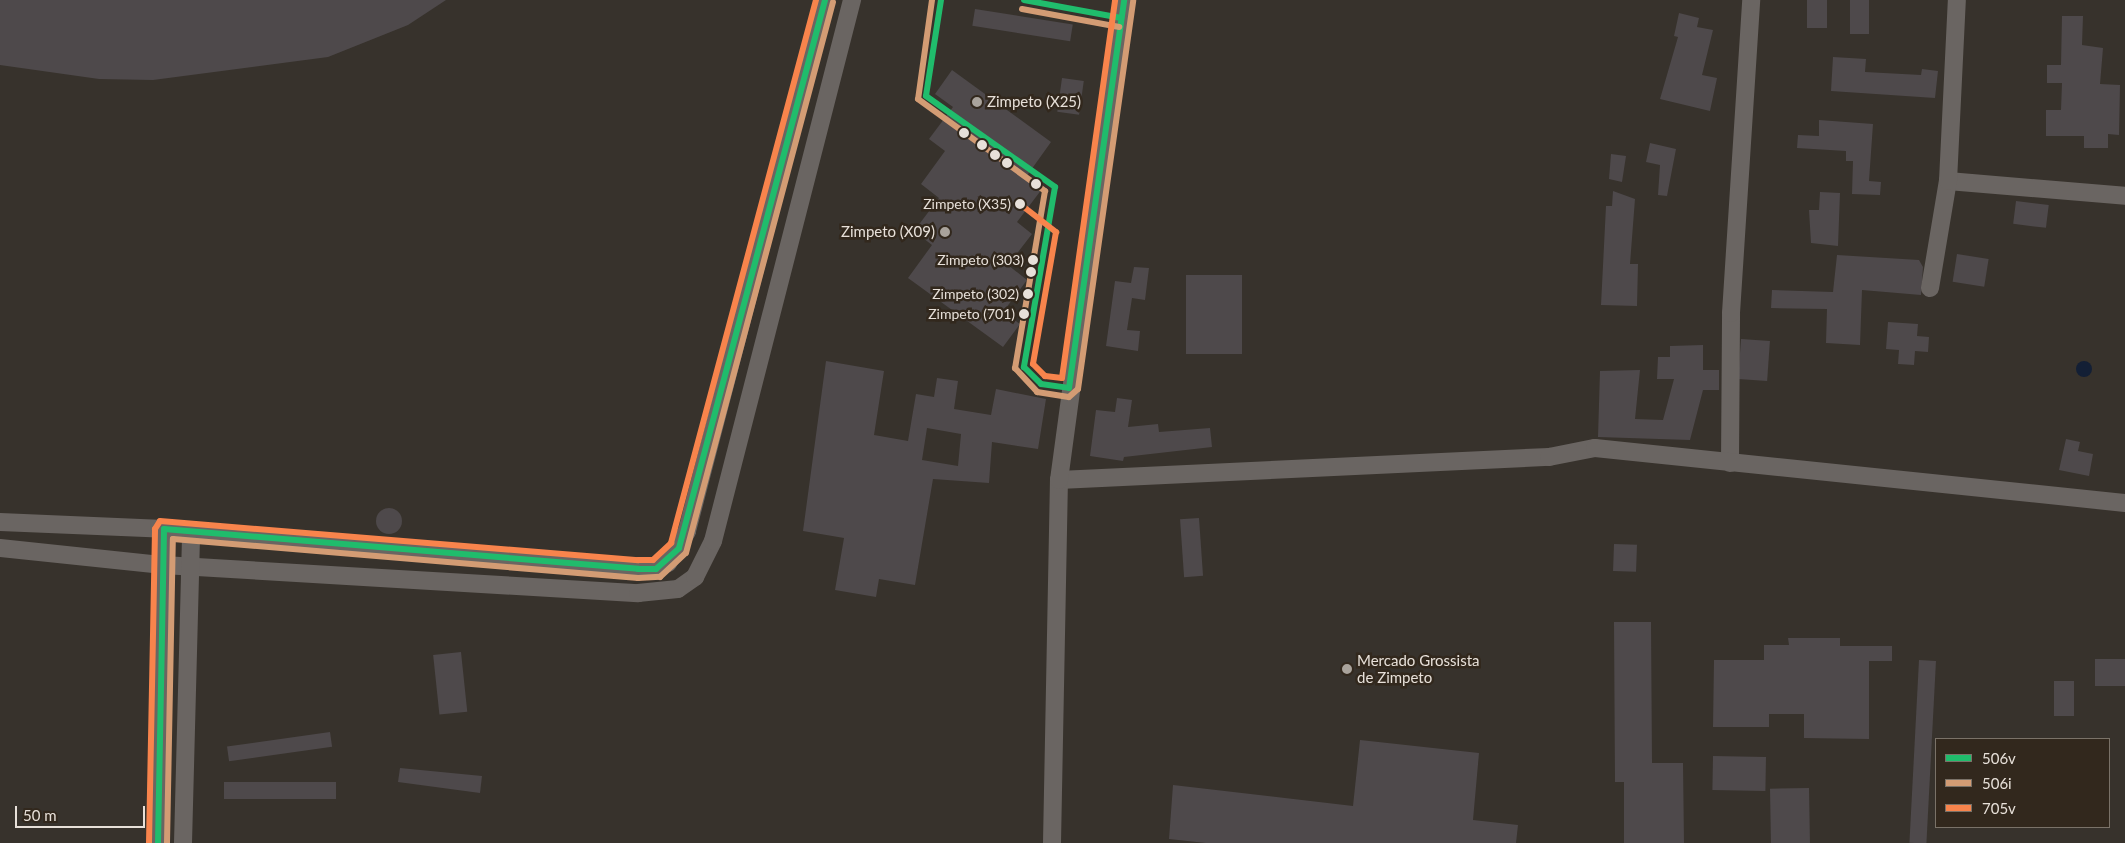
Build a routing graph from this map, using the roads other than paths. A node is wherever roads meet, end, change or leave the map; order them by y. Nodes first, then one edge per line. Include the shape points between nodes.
1 (825, 0) edge
2 (852, 0) edge
3 (1124, 0) edge
4 (1752, 0) edge
5 (1958, 0) edge
6 (1948, 181) junction
7 (2125, 196) edge
8 (1930, 288) dead end
9 (1730, 463) junction
10 (1059, 480) junction
11 (2125, 503) edge
12 (0, 522) edge
13 (164, 529) junction
14 (191, 532) junction
15 (0, 548) edge
16 (163, 565) junction
17 (192, 566) junction
18 (158, 843) edge
19 (182, 843) edge
20 (1052, 843) edge

1 - 14 street via 687,531 668,562 656,569 638,569
2 - 17 street via 714,541 695,577 678,589 648,594
3 - 10 street
4 - 9 street via 1731,313
5 - 6 street
6 - 7 street
6 - 8 street
9 - 10 street via 1595,448 1549,456
9 - 11 street
10 - 20 street
12 - 13 street
13 - 14 street
13 - 16 street
14 - 17 street
15 - 16 street
16 - 17 street
16 - 18 street
17 - 19 street

